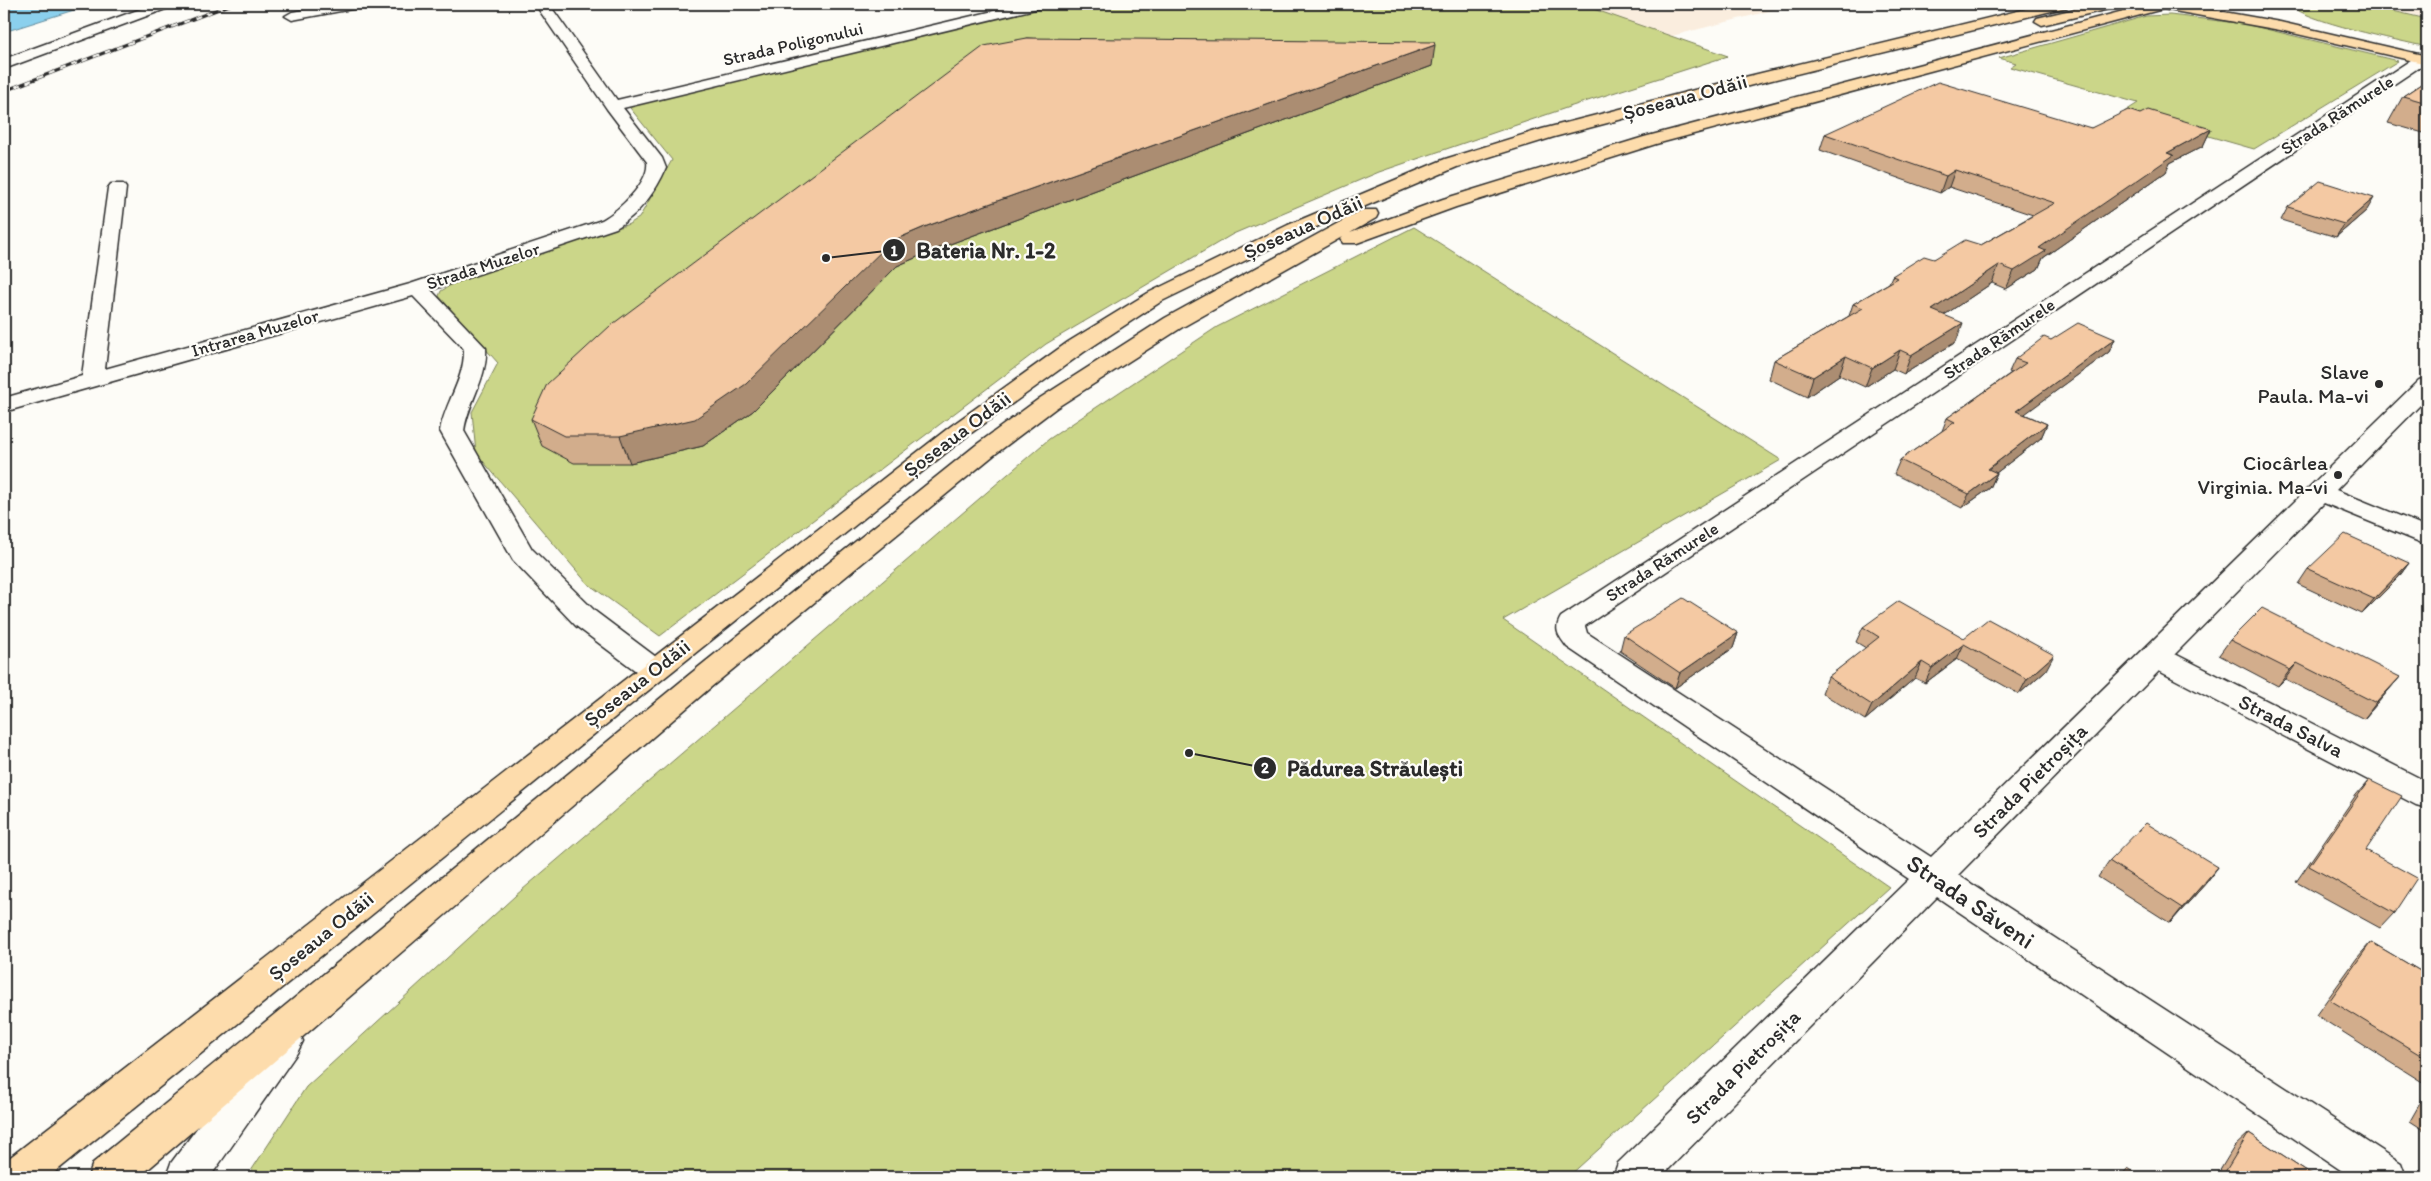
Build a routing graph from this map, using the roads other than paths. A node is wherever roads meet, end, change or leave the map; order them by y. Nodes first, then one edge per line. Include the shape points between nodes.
1 (166, 4) edge
2 (357, 4) edge
3 (542, 4) edge
4 (1039, 4) edge
5 (1997, 4) edge
6 (2062, 4) edge
7 (2112, 4) edge
8 (2139, 4) edge
9 (2194, 4) edge
10 (2228, 4) edge
11 (2163, 6) junction
12 (292, 16) dead end
13 (2301, 16) dead end
14 (1901, 27) dead end
15 (2399, 46) junction
16 (2426, 58) edge
17 (4, 64) edge
18 (1629, 96) dead end
19 (613, 106) junction
20 (1405, 165) dead end
21 (1378, 177) dead end
22 (117, 188) dead end
23 (1295, 228) junction
24 (1272, 269) junction
25 (417, 288) junction
26 (93, 379) junction
27 (2427, 384) edge
28 (4, 405) edge
29 (2319, 492) junction
30 (2427, 537) edge
31 (1576, 619) joint
32 (2155, 656) junction
33 (654, 670) junction
34 (2427, 796) edge
35 (1934, 877) junction
36 (304, 1014) junction
37 (17, 1177) edge
38 (108, 1177) edge
39 (186, 1177) edge
40 (1633, 1177) edge
41 (2386, 1177) edge

1 - 17 street
2 - 12 street
3 - 19 street, Strada Muzelor
4 - 19 street, Strada Poligonului
5 - 14 main road
6 - 23 main road, Șoseaua Odăii via 1548,133 1451,163
7 - 24 main road, Șoseaua Odăii via 1557,147 1456,179 1367,215
8 - 11 main road
9 - 11 main road
10 - 15 main road
11 - 16 main road via 2260,22
11 - 24 main road via 1598,155 1418,213
13 - 15 main road
15 - 16 main road
16 - 31 street, Strada Rămurele
18 - 20 main road via 1545,117
19 - 25 street, Strada Muzelor via 658,168 632,208 609,224
21 - 23 main road
22 - 26 street
23 - 33 main road, Șoseaua Odăii via 1155,297 1076,347 959,431
24 - 36 main road, Șoseaua Odăii via 1173,323 1100,368 985,450 700,681
25 - 26 street, Intrarea Muzelor
25 - 33 street, Strada Muzelor via 475,348 476,369 453,417 452,431 522,554 586,619
26 - 28 street, Intrarea Muzelor
27 - 29 street, Strada Pietroșița
29 - 30 street
29 - 32 street, Strada Pietroșița
31 - 35 street, Strada Săveni via 1571,624 1571,632 1577,640
32 - 34 street, Strada Salva
32 - 35 street, Strada Pietroșița
33 - 37 main road, Șoseaua Odăii
35 - 40 street, Strada Pietroșița
35 - 41 street, Strada Săveni
36 - 38 main road, Șoseaua Odăii
36 - 39 street

